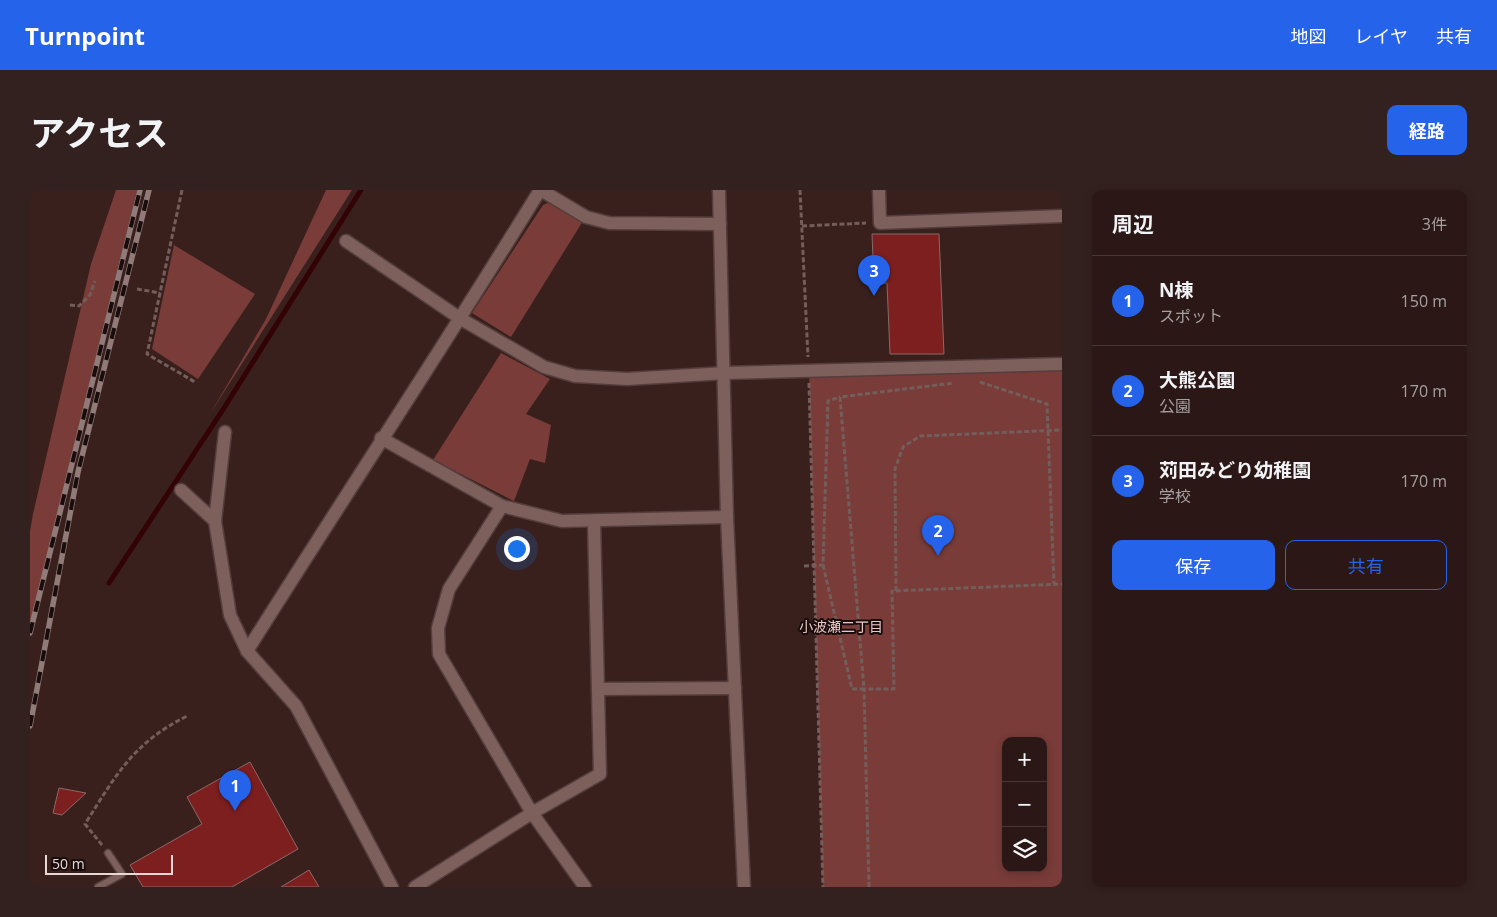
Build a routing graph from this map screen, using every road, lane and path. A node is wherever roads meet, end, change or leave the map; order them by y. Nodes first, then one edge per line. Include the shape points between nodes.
1 (182, 190) edge
2 (540, 190) edge
3 (719, 190) edge
4 (800, 190) edge
5 (879, 190) edge
6 (1062, 216) edge
7 (880, 222) junction
8 (720, 224) junction
9 (802, 226) junction
10 (346, 241) dead end
11 (95, 281) dead end
12 (137, 288) dead end
13 (160, 293) junction
14 (70, 305) dead end
15 (461, 319) junction
16 (1062, 364) edge
17 (809, 371) junction
18 (725, 373) junction
19 (975, 380) dead end
20 (194, 382) dead end
21 (956, 383) dead end
22 (840, 397) junction
23 (1062, 430) edge
24 (1048, 431) junction
25 (225, 432) dead end
26 (381, 438) junction
27 (181, 490) dead end
28 (502, 506) junction
29 (727, 517) junction
30 (215, 521) junction
31 (594, 522) junction
32 (823, 565) junction
33 (804, 566) dead end
34 (814, 566) junction
35 (1054, 584) junction
36 (1062, 584) edge
37 (896, 591) junction
38 (247, 651) junction
39 (735, 688) junction
40 (598, 689) junction
41 (864, 689) junction
42 (188, 716) dead end
43 (532, 813) junction
44 (108, 853) joint
45 (98, 887) edge
46 (392, 887) edge
47 (415, 887) edge
48 (585, 887) edge
49 (744, 887) edge
50 (823, 887) edge
51 (869, 887) edge

1 - 13 path
2 - 8 street via 586,217 609,223
2 - 15 street
3 - 8 street
4 - 9 path
5 - 7 street
6 - 7 street
7 - 9 path
8 - 18 street
9 - 17 path
10 - 15 street
11 - 14 path via 90,295 79,306
12 - 13 path
13 - 20 path via 147,354
15 - 18 street via 544,368 575,376 627,379
15 - 26 street
16 - 17 street
17 - 18 street
17 - 34 path
18 - 29 street
19 - 24 path via 1047,404
21 - 22 path
22 - 32 path via 828,401
22 - 41 path
23 - 24 path
24 - 35 path
24 - 37 path via 920,436 903,447 895,469
25 - 30 street
26 - 28 street
26 - 38 street
27 - 30 street
28 - 31 street via 562,521
28 - 43 street via 449,589 438,628 439,654
29 - 31 street
29 - 39 street
30 - 38 street via 230,615
31 - 40 street
32 - 34 path
32 - 41 path via 852,688
33 - 34 path
34 - 50 path
35 - 36 path
35 - 37 path
37 - 41 path via 892,591 894,689
38 - 46 street via 296,706
39 - 40 street
39 - 49 street
40 - 43 street via 600,774
41 - 51 path
42 - 44 path via 154,734 129,757 85,824
43 - 47 street
43 - 48 street
44 - 45 lane via 122,874

